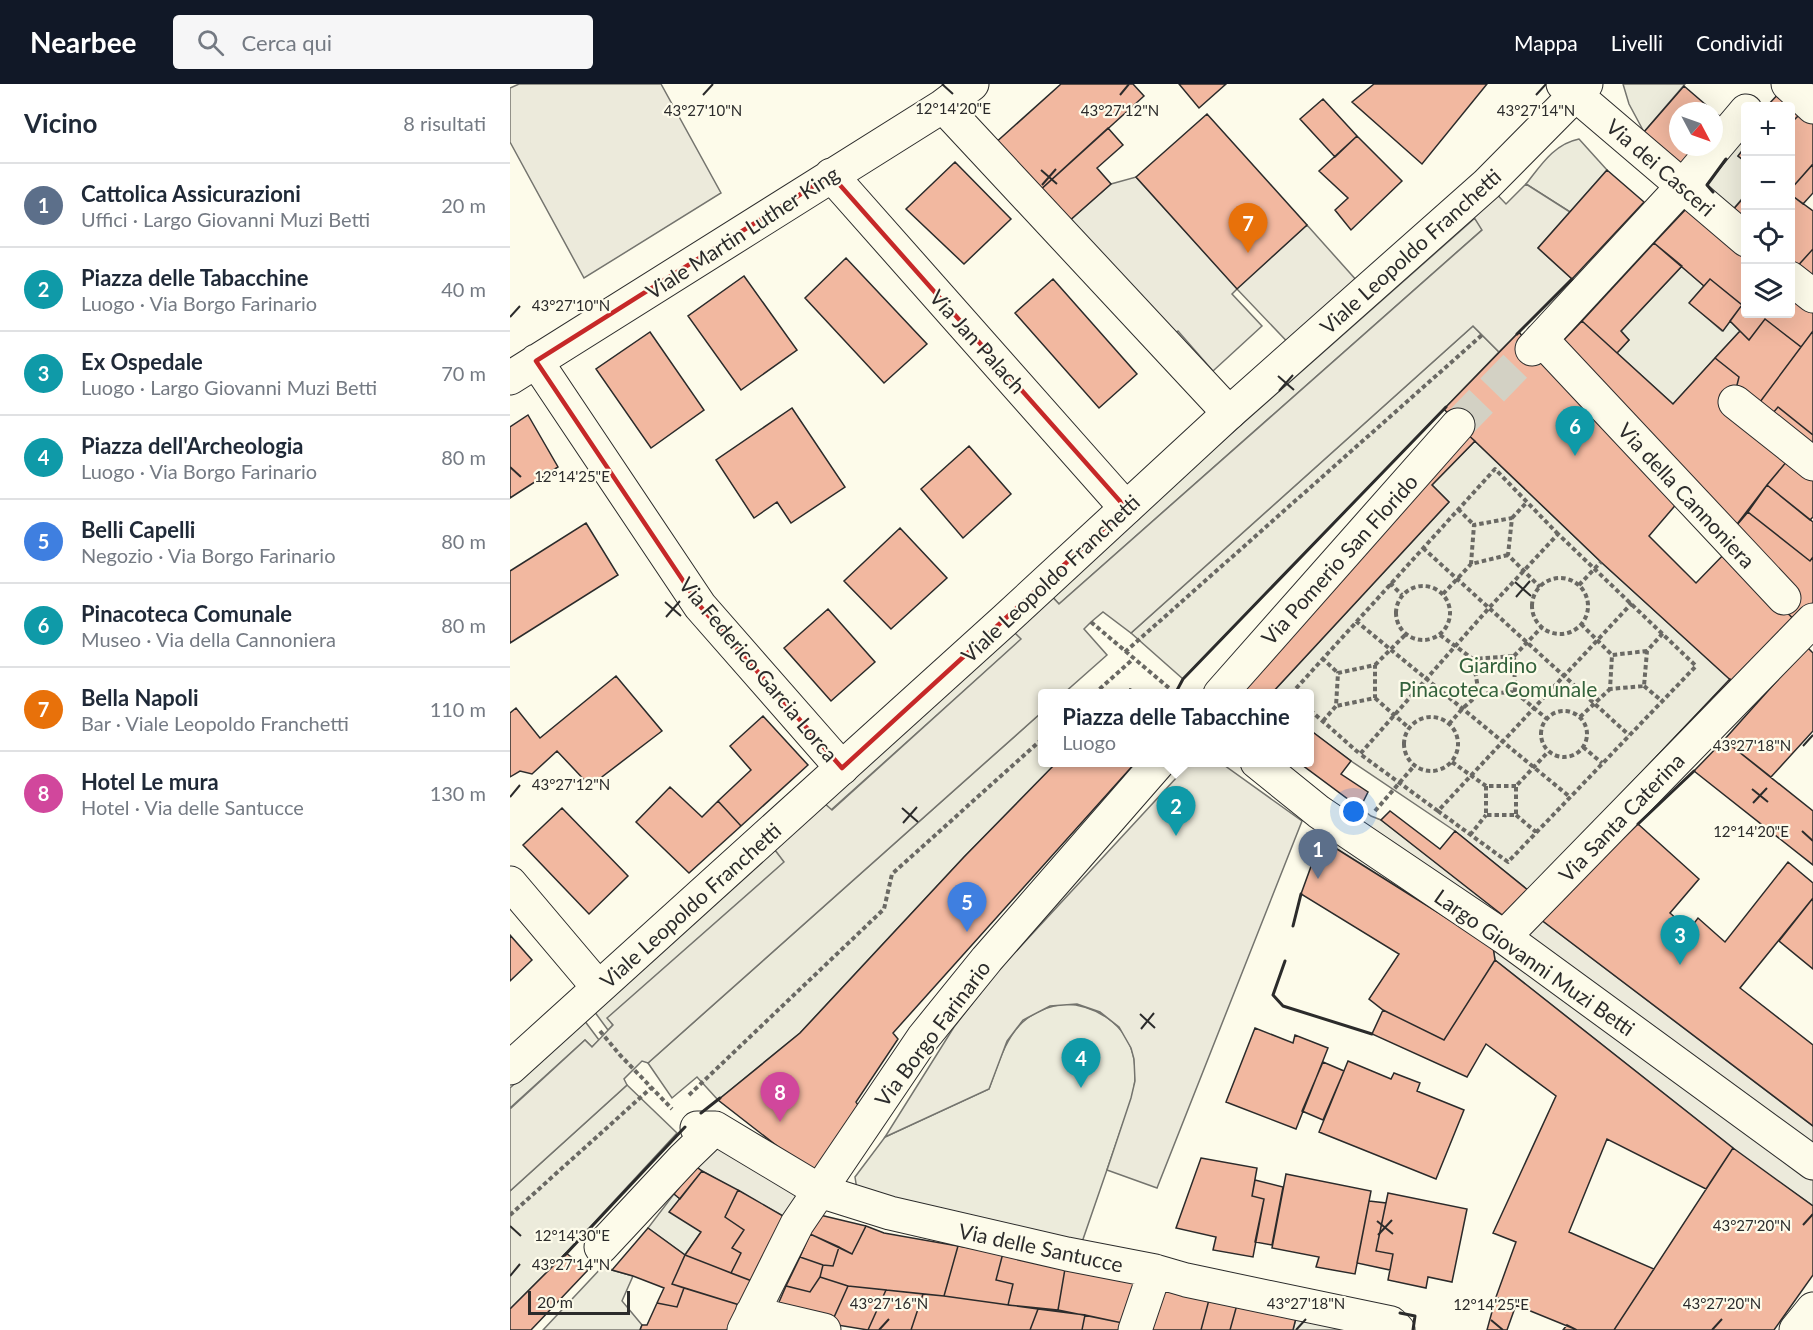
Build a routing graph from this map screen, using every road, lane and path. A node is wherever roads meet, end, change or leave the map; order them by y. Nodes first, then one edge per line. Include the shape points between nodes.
1 (972, 84) edge
2 (1767, 84) edge
3 (1788, 84) edge
4 (1575, 87) edge
5 (1752, 102) edge
6 (943, 105) junction
7 (1813, 107) edge
8 (1741, 117) edge
9 (831, 175) junction
10 (1682, 187) junction
11 (1741, 236) edge
12 (1795, 281) edge
13 (1813, 297) edge
14 (1482, 336) dead end
15 (523, 369) edge
16 (1735, 402) dead end
17 (1229, 413) junction
18 (1458, 425) tunnel mouth
19 (1813, 464) edge
20 (1527, 502) junction
21 (1126, 508) junction
22 (1458, 509) junction
23 (1512, 518) junction
24 (1474, 525) junction
25 (1558, 534) junction
26 (1423, 548) junction
27 (1508, 555) junction
28 (1601, 562) dead end
29 (1471, 564) junction
30 (1595, 568) junction
31 (1523, 572) junction
32 (1457, 579) junction
33 (1390, 583) junction
34 (1579, 585) junction
35 (1540, 587) junction
36 (1443, 594) junction
37 (1402, 595) junction
38 (1632, 603) junction
39 (1489, 608) junction
40 (1805, 620) edge
41 (1356, 621) junction
42 (1091, 622) dead end
43 (1581, 624) junction
44 (1542, 627) junction
45 (1663, 633) junction
46 (1406, 634) junction
47 (1440, 635) junction
48 (1598, 639) junction
49 (1527, 642) junction
50 (1457, 646) junction
51 (1390, 649) junction
52 (1647, 651) junction
53 (1125, 652) junction
54 (1612, 655) junction
55 (1514, 656) junction
56 (1133, 658) junction
57 (1322, 658) junction
58 (1473, 659) junction
59 (1376, 665) junction
60 (1338, 673) junction
61 (1564, 676) junction
62 (1427, 679) junction
63 (1644, 686) junction
64 (1169, 688) dead end
65 (1098, 689) edge
66 (1224, 689) edge
67 (1295, 689) edge
68 (1610, 689) junction
69 (1515, 692) junction
70 (1479, 694) junction
71 (1374, 698) junction
72 (1662, 701) junction
73 (1595, 704) junction
74 (1336, 706) junction
75 (1463, 708) junction
76 (1534, 708) junction
77 (1314, 713) edge
78 (1395, 714) junction
79 (1580, 717) junction
80 (1547, 719) junction
81 (1323, 721) junction
82 (1449, 724) junction
83 (1409, 728) junction
84 (1629, 735) junction
85 (1503, 742) junction
86 (1038, 743) edge
87 (1583, 747) junction
88 (1548, 752) junction
89 (1360, 754) junction
90 (1452, 762) junction
91 (1602, 763) junction
92 (1414, 766) junction
93 (1533, 766) junction
94 (1155, 767) edge
95 (1263, 767) edge
96 (842, 768) junction
97 (1471, 776) junction
98 (1400, 783) junction
99 (1486, 786) junction
100 (1516, 786) junction
101 (1570, 796) junction
102 (1438, 811) junction
103 (1486, 815) junction
104 (1516, 815) junction
105 (1371, 816) dead end
106 (1536, 833) junction
107 (1470, 835) junction
108 (510, 883) edge
109 (1504, 937) junction
110 (588, 995) junction
111 (510, 1068) edge
112 (651, 1088) junction
113 (692, 1117) junction
114 (1813, 1162) edge
115 (820, 1191) junction
116 (510, 1215) edge
117 (601, 1247) dead end
118 (1152, 1264) junction
119 (1813, 1309) edge
120 (748, 1321) edge
121 (824, 1330) edge
122 (1135, 1330) edge
123 (1398, 1330) edge
124 (1796, 1330) edge

1 - 6 street, Viale Martin Luther King
2 - 5 street
3 - 7 street
4 - 10 street, Via dei Casceri
4 - 17 street, Viale Leopoldo Franchetti via 1487,184
6 - 9 street, Viale Martin Luther King
6 - 17 street
8 - 10 street
9 - 15 street, Viale Martin Luther King
9 - 21 street, Via Jan Palach
10 - 11 street, Via dei Casceri
10 - 40 street, Via della Cannoniera via 1536,344
12 - 13 street
14 - 53 path
15 - 96 street, Via Federico Garcia Lorca via 700,606
16 - 19 street
17 - 21 street, Viale Leopoldo Franchetti
18 - 66 street, Via Pomerio San Florido
20 - 22 path via 1495,469
20 - 23 path
20 - 25 path
21 - 96 street, Viale Leopoldo Franchetti
22 - 24 path
22 - 26 path
23 - 24 path
23 - 27 path
24 - 29 path
25 - 30 path
25 - 31 path
26 - 32 path
26 - 33 path
27 - 29 path
27 - 31 path
28 - 30 path
29 - 32 path
30 - 34 path
30 - 38 path
31 - 35 path
31 - 39 path
32 - 36 path
32 - 39 path
33 - 37 path
33 - 41 path
34 - 35 path via 1563,578
34 - 43 path via 1588,599
35 - 44 path via 1533,612
36 - 37 path via 1435,588 1418,586
36 - 47 path via 1451,610
37 - 46 path via 1396,620
38 - 45 path
38 - 48 path
39 - 49 path
39 - 50 path
40 - 109 street, Via Santa Caterina
41 - 51 path
41 - 57 path
42 - 53 path
43 - 44 path via 1567,633
43 - 48 path
44 - 49 path
45 - 52 path
45 - 72 path via 1696,666
46 - 47 path via 1423,641
46 - 51 path
47 - 50 path
48 - 54 path
48 - 61 path
49 - 55 path
49 - 61 path
50 - 58 path
50 - 62 path
51 - 59 path
51 - 62 path
52 - 54 path
52 - 63 path
53 - 56 path
54 - 68 path
55 - 58 path
55 - 69 path
56 - 64 path
56 - 65 path
57 - 60 path
57 - 67 path
58 - 70 path
59 - 60 path
59 - 71 path
60 - 74 path
61 - 73 path
61 - 76 path
62 - 75 path
62 - 78 path
63 - 68 path
63 - 72 path
68 - 73 path
69 - 70 path
69 - 76 path
70 - 75 path
71 - 74 path
71 - 78 path
72 - 84 path
73 - 79 path
73 - 84 path
74 - 81 path
75 - 82 path
75 - 85 path
76 - 80 path
76 - 85 path
77 - 81 path
78 - 83 path
78 - 89 path
79 - 80 path via 1559,711
79 - 87 path via 1587,731
80 - 88 path via 1541,732
81 - 89 path
82 - 83 path via 1433,717 1415,721
82 - 90 path via 1458,738
83 - 92 path via 1404,752
84 - 91 path
85 - 93 path
85 - 97 path
86 - 113 path via 892,874 884,909
87 - 88 path via 1563,758
87 - 91 path
88 - 93 path
89 - 98 path
90 - 92 path via 1430,772
90 - 97 path
91 - 101 path
92 - 98 path
93 - 100 path
93 - 101 path
94 - 115 street, Via Borgo Farinario via 923,1038
95 - 109 street, Largo Giovanni Muzi Betti via 1319,812
96 - 110 street, Viale Leopoldo Franchetti
97 - 99 path
97 - 102 path
98 - 102 path
98 - 105 path
99 - 100 path
99 - 103 path
100 - 104 path
101 - 106 path
102 - 107 path
103 - 104 path
103 - 107 path
104 - 106 path
106 - 107 path via 1508,862
108 - 110 street
109 - 114 street, Largo Giovanni Muzi Betti
110 - 111 street, Viale Leopoldo Franchetti
110 - 112 path via 620,1055
112 - 113 path
112 - 116 path
113 - 115 street, Via delle Santucce
113 - 117 street via 684,1158
115 - 118 street, Via delle Santucce via 890,1213 1067,1254
115 - 120 street, Via Borgo Farinario via 796,1224
118 - 122 street
118 - 123 street, Via delle Santucce via 1186,1280 1391,1323
119 - 124 street
120 - 121 street

